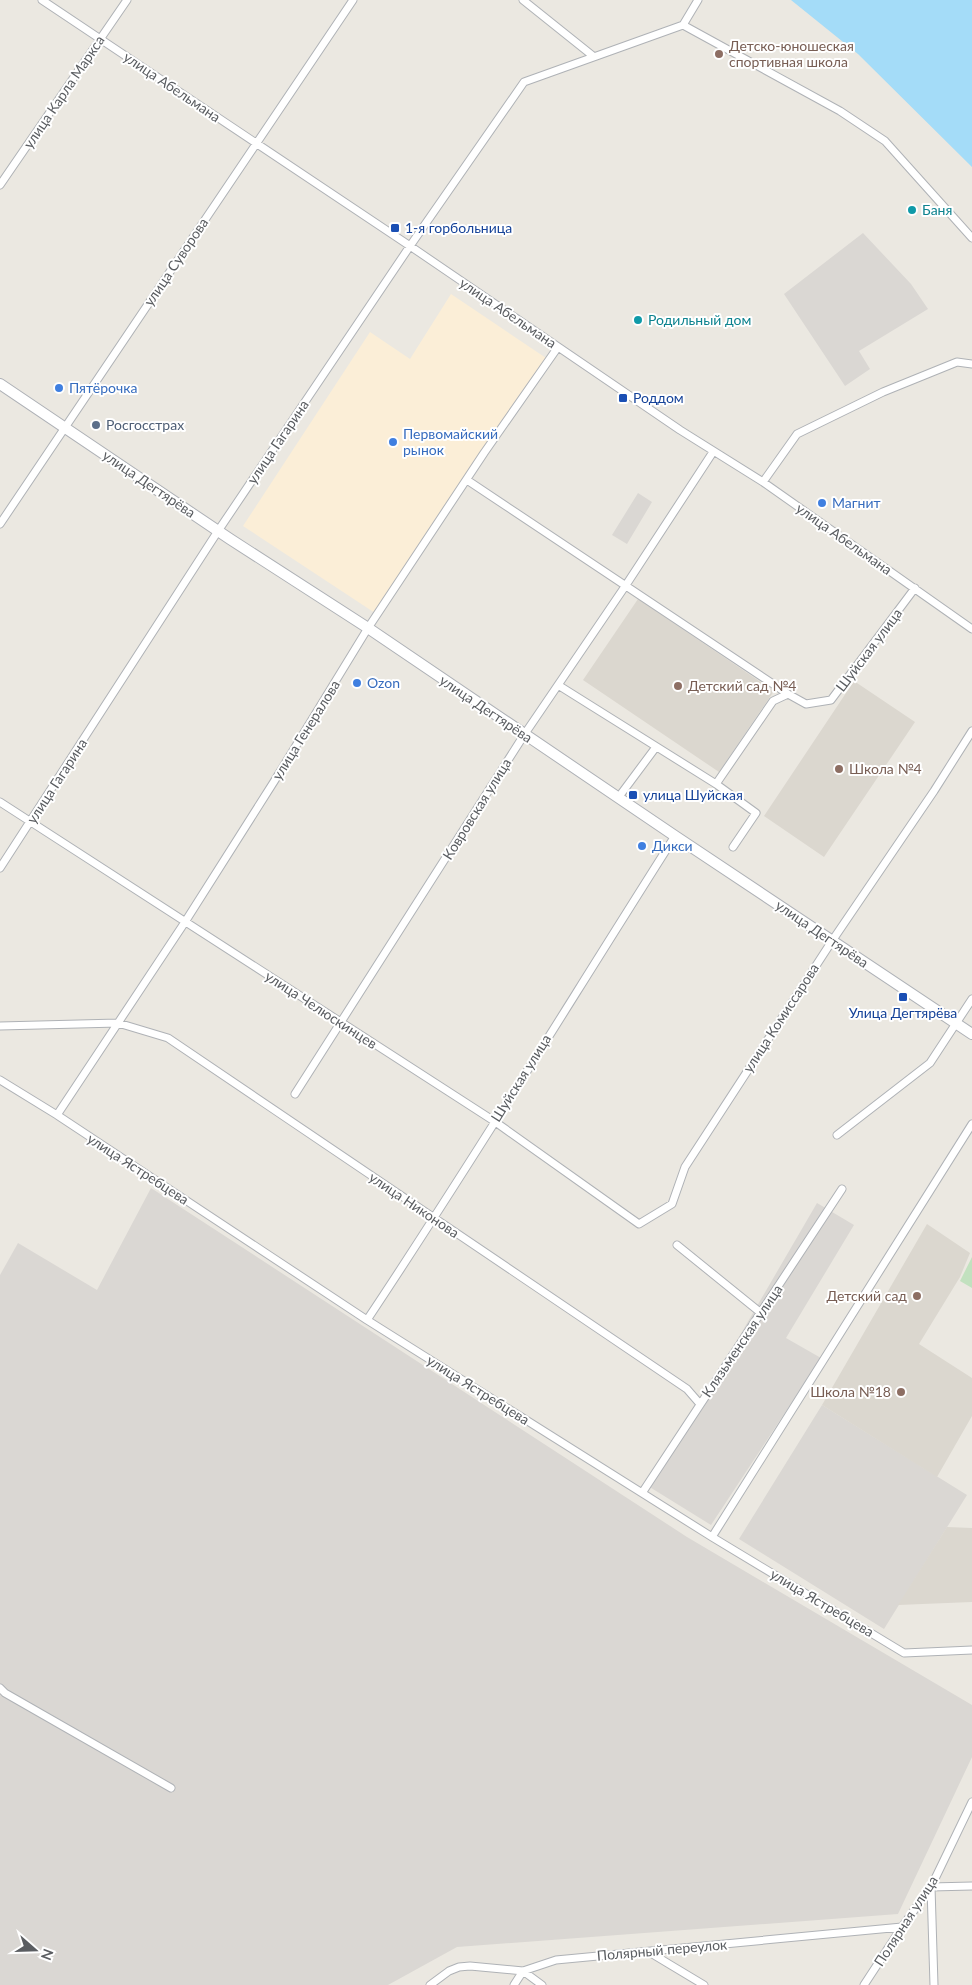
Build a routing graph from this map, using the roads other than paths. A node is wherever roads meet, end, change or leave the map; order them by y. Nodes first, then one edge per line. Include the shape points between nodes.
1 (42, 0) edge
2 (127, 0) edge
3 (353, 0) edge
4 (523, 0) edge
5 (698, 0) edge
6 (683, 25) junction
7 (100, 39) junction
8 (593, 56) junction
9 (256, 143) junction
10 (0, 185) edge
11 (972, 238) edge
12 (410, 246) junction
13 (558, 347) junction
14 (972, 364) edge
15 (0, 384) edge
16 (65, 428) junction
17 (713, 452) junction
18 (467, 480) junction
19 (763, 482) junction
20 (0, 524) edge
21 (218, 531) junction
22 (626, 585) junction
23 (915, 588) junction
24 (368, 628) junction
25 (972, 629) edge
26 (558, 685) junction
27 (788, 694) junction
28 (972, 731) edge
29 (524, 734) junction
30 (656, 747) junction
31 (716, 784) junction
32 (618, 798) junction
33 (0, 802) edge
34 (30, 822) junction
35 (675, 836) junction
36 (733, 847) dead end
37 (0, 868) edge
38 (184, 922) junction
39 (832, 940) junction
40 (972, 999) edge
41 (118, 1023) junction
42 (342, 1023) junction
43 (955, 1023) junction
44 (0, 1026) edge
45 (972, 1034) edge
46 (0, 1080) edge
47 (295, 1094) dead end
48 (56, 1115) junction
49 (494, 1121) junction
50 (972, 1124) edge
51 (837, 1135) dead end
52 (842, 1189) dead end
53 (434, 1218) junction
54 (639, 1224) joint
55 (677, 1245) dead end
56 (761, 1313) junction
57 (367, 1320) junction
58 (700, 1404) junction
59 (642, 1493) junction
60 (712, 1538) junction
61 (972, 1650) edge
62 (0, 1688) edge
63 (171, 1788) dead end
64 (972, 1802) edge
65 (972, 1886) edge
66 (931, 1887) junction
67 (902, 1928) junction
68 (649, 1952) junction
69 (523, 1972) junction
70 (430, 1985) edge
71 (514, 1985) edge
72 (542, 1985) edge
73 (704, 1985) edge
74 (864, 1985) edge
75 (934, 1985) edge

1 - 7 street, улица Абельмана
2 - 7 street, улица Карла Маркса
3 - 9 street, улица Суворова
4 - 8 street
5 - 6 street
6 - 8 street, улица Гагарина
6 - 11 street via 840,111 885,141
7 - 9 street, улица Абельмана
7 - 10 street, улица Карла Маркса
8 - 12 street, улица Гагарина via 524,82
9 - 12 street, улица Абельмана
9 - 16 street, улица Суворова
12 - 13 street, улица Абельмана
12 - 21 street, улица Гагарина
13 - 17 street, улица Абельмана
13 - 18 street, улица Генералова
14 - 19 street via 957,362 882,392 797,434
15 - 16 main road, улица Дегтярёва
16 - 20 street, улица Суворова
16 - 21 main road, улица Дегтярёва
17 - 19 street, улица Абельмана
17 - 22 street, Ковровская улица
18 - 22 street, Шуйская улица
18 - 24 street, улица Генералова
19 - 23 street, улица Абельмана
21 - 24 main road, улица Дегтярёва
21 - 34 street, улица Гагарина
22 - 26 street, Ковровская улица
22 - 27 street, Шуйская улица
23 - 25 street, улица Абельмана
23 - 27 street, Шуйская улица via 832,700 806,704
24 - 29 main road, улица Дегтярёва
24 - 38 street, улица Генералова
26 - 29 street, Ковровская улица
26 - 30 street
27 - 31 street via 773,701
28 - 39 street, улица Комиссарова
29 - 32 main road, улица Дегтярёва
29 - 42 street, Ковровская улица
30 - 31 street
30 - 32 street
31 - 36 street via 756,813
32 - 35 main road, улица Дегтярёва
33 - 34 street, улица Челюскинцев
34 - 37 street, улица Гагарина
34 - 38 street, улица Челюскинцев
35 - 39 main road, улица Дегтярёва
35 - 49 street, Шуйская улица
38 - 41 street, улица Генералова
38 - 42 street, улица Челюскинцев
39 - 43 main road, улица Дегтярёва
39 - 54 street, улица Комиссарова via 685,1167 672,1204
40 - 43 street
41 - 44 street, улица Никонова
41 - 48 street, улица Генералова
41 - 53 street, улица Никонова via 168,1038
42 - 47 street, Ковровская улица
42 - 49 street, улица Челюскинцев
43 - 45 main road, улица Дегтярёва
43 - 51 street via 930,1063
46 - 48 street, улица Ястребцева
48 - 57 street, улица Ястребцева
49 - 53 street, Шуйская улица
49 - 54 street, улица Челюскинцев
50 - 60 street
52 - 56 street, Клязьменская улица
53 - 57 street, Шуйская улица
53 - 58 street, улица Никонова via 687,1389
55 - 56 street
56 - 58 street, Клязьменская улица
57 - 59 street, улица Ястребцева
58 - 59 street, Клязьменская улица
59 - 60 street, улица Ястребцева
60 - 61 street, улица Ястребцева via 904,1654
62 - 63 street via 5,1694
64 - 66 street, Полярная улица
65 - 66 street
66 - 67 street, Полярная улица
66 - 75 street
67 - 68 street, Полярный переулок
67 - 74 street, Полярная улица
68 - 69 street, Полярный переулок via 556,1960
68 - 73 street
69 - 70 street, Полярный переулок via 459,1967
69 - 71 street
69 - 72 street

